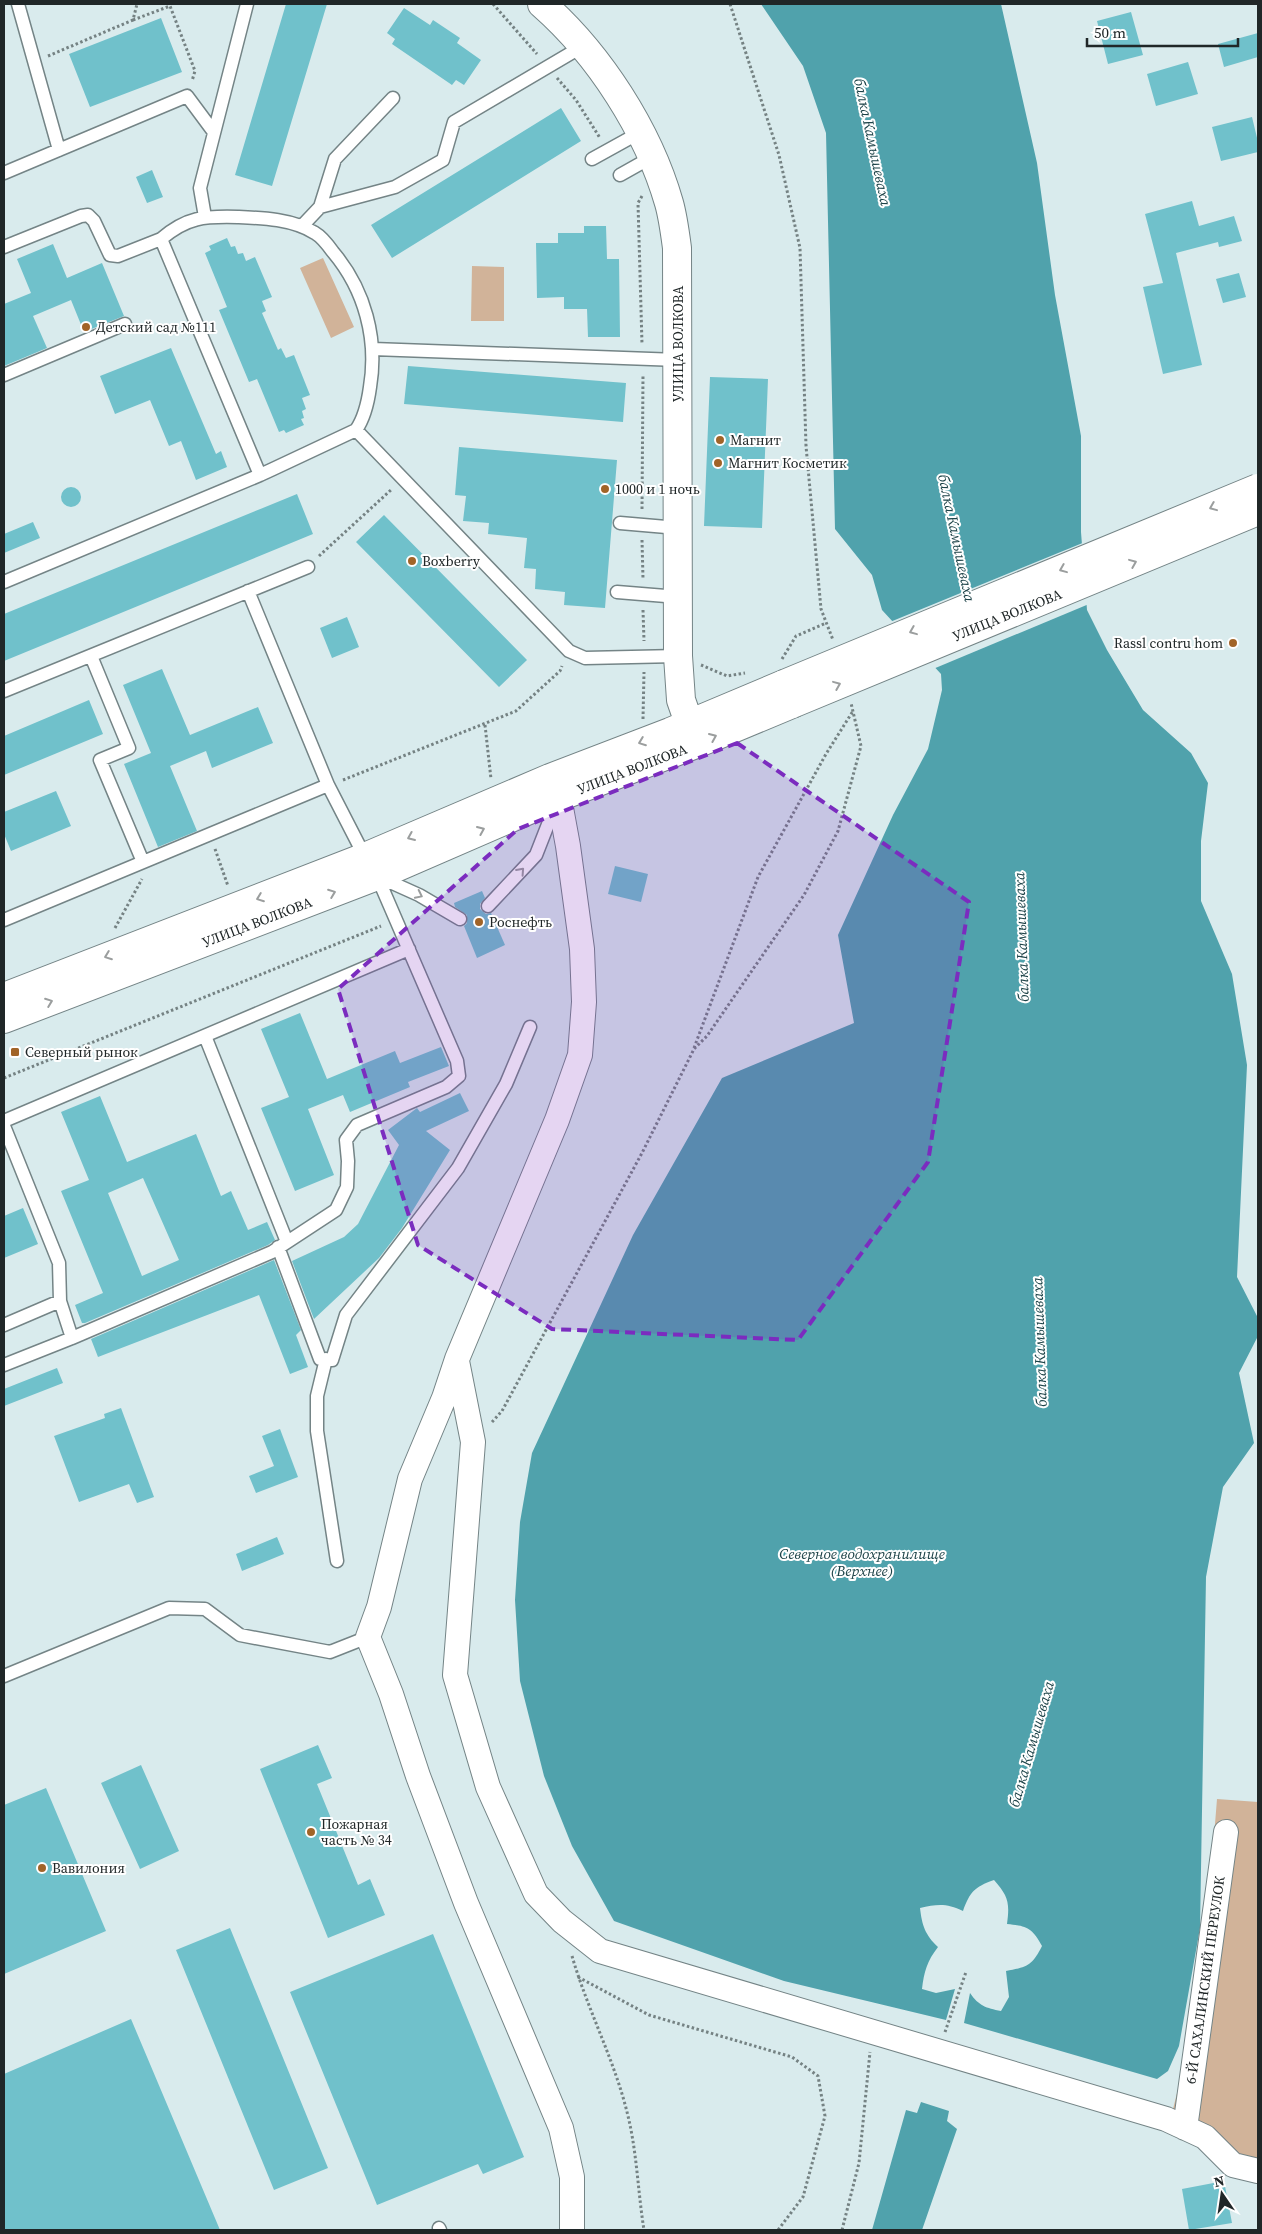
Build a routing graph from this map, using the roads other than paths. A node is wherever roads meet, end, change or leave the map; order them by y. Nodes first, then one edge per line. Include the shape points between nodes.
1 (18, 4) edge
2 (246, 4) edge
3 (542, 4) edge
4 (583, 46) junction
5 (393, 98) dead end
6 (213, 131) junction
7 (639, 132) junction
8 (58, 150) junction
9 (652, 157) junction
10 (592, 159) dead end
11 (4, 172) edge
12 (620, 175) dead end
13 (320, 207) junction
14 (205, 217) junction
15 (302, 226) junction
16 (160, 239) junction
17 (4, 247) edge
18 (125, 324) dead end
19 (373, 349) junction
20 (678, 360) junction
21 (4, 375) edge
22 (356, 430) junction
23 (260, 475) junction
24 (1258, 488) edge
25 (1258, 511) edge
26 (620, 523) dead end
27 (678, 528) junction
28 (308, 567) road end
29 (4, 582) edge
30 (248, 592) junction
31 (617, 592) dead end
32 (678, 596) junction
33 (91, 656) junction
34 (678, 656) junction
35 (784, 684) junction
36 (4, 691) edge
37 (689, 723) junction
38 (328, 785) junction
39 (559, 797) junction
40 (142, 862) junction
41 (371, 866) junction
42 (488, 906) dead end
43 (460, 919) dead end
44 (4, 920) edge
45 (409, 949) junction
46 (4, 997) edge
47 (4, 1019) edge
48 (530, 1028) dead end
49 (205, 1036) junction
50 (4, 1121) edge
51 (4, 1126) edge
52 (283, 1245) junction
53 (60, 1301) junction
54 (4, 1325) edge
55 (72, 1338) junction
56 (326, 1359) junction
57 (457, 1359) junction
58 (4, 1364) edge
59 (337, 1561) dead end
60 (368, 1637) junction
61 (4, 1676) edge
62 (1226, 1832) dead end
63 (1185, 2128) junction
64 (1258, 2170) edge
65 (572, 2230) edge

1 - 8 lane
2 - 6 lane
3 - 4 main road, УЛИЦА ВОЛКОВА
4 - 7 main road, УЛИЦА ВОЛКОВА
4 - 13 lane via 454,122 443,160 395,188
5 - 13 lane via 336,160
6 - 8 lane via 187,96
6 - 14 lane via 200,188
7 - 9 main road, УЛИЦА ВОЛКОВА
7 - 10 lane
8 - 11 lane
9 - 12 lane
9 - 20 main road, УЛИЦА ВОЛКОВА via 669,204 678,248
13 - 15 lane
14 - 15 lane via 248,217
14 - 16 lane via 187,221
15 - 19 lane via 317,234 341,261 360,294
16 - 17 lane via 118,256 110,255 94,221 88,216 81,216
16 - 23 lane
18 - 21 lane
19 - 20 lane
19 - 22 lane via 368,403
20 - 27 main road, УЛИЦА ВОЛКОВА
22 - 23 lane
22 - 34 lane via 569,652 585,658
23 - 29 lane
24 -> 35 main road, УЛИЦА ВОЛКОВА, bridge
35 -> 25 main road, УЛИЦА ВОЛКОВА, bridge
26 - 27 lane
27 - 32 main road, УЛИЦА ВОЛКОВА
28 - 30 lane
30 - 33 lane
30 - 38 lane
31 - 32 lane
32 - 34 main road, УЛИЦА ВОЛКОВА
33 - 36 lane
33 - 40 lane via 129,748 100,760
34 - 37 main road, УЛИЦА ВОЛКОВА via 681,700
35 - 37 main road, УЛИЦА ВОЛКОВА
39 -> 35 main road, УЛИЦА ВОЛКОВА via 696,744
37 -> 41 main road, УЛИЦА ВОЛКОВА via 550,778
38 - 40 lane
38 - 41 lane
41 -> 39 main road, УЛИЦА ВОЛКОВА
42 -> 39 lane via 536,855
39 - 57 street via 582,949 584,1002 580,1055 557,1120
40 - 44 lane
41 -> 43 lane
41 - 45 lane
41 -> 46 main road, УЛИЦА ВОЛКОВА
47 -> 41 main road, УЛИЦА ВОЛКОВА
45 - 49 lane
45 - 52 lane via 457,1060 459,1076 446,1087 357,1125 346,1140 347,1187 336,1210
48 - 56 lane via 506,1084 458,1168 346,1316 332,1360
49 - 50 lane
49 - 52 lane
51 - 53 lane via 58,1263
52 - 55 lane
52 - 56 lane via 320,1359
53 - 54 lane
53 - 55 lane
55 - 58 lane
56 - 59 lane via 317,1396 317,1431
57 - 60 street via 410,1479 379,1607
57 - 63 street via 473,1442 455,1675 488,1787 536,1894 562,1921 600,1951 1166,2119
60 - 61 lane via 330,1652 240,1635 205,1609 169,1608
60 - 65 street via 466,1903 561,2128 572,2177
62 - 63 street, 6-Й САХАЛИНСКИЙ ПЕРЕУЛОК
63 - 64 street via 1205,2137 1233,2165

